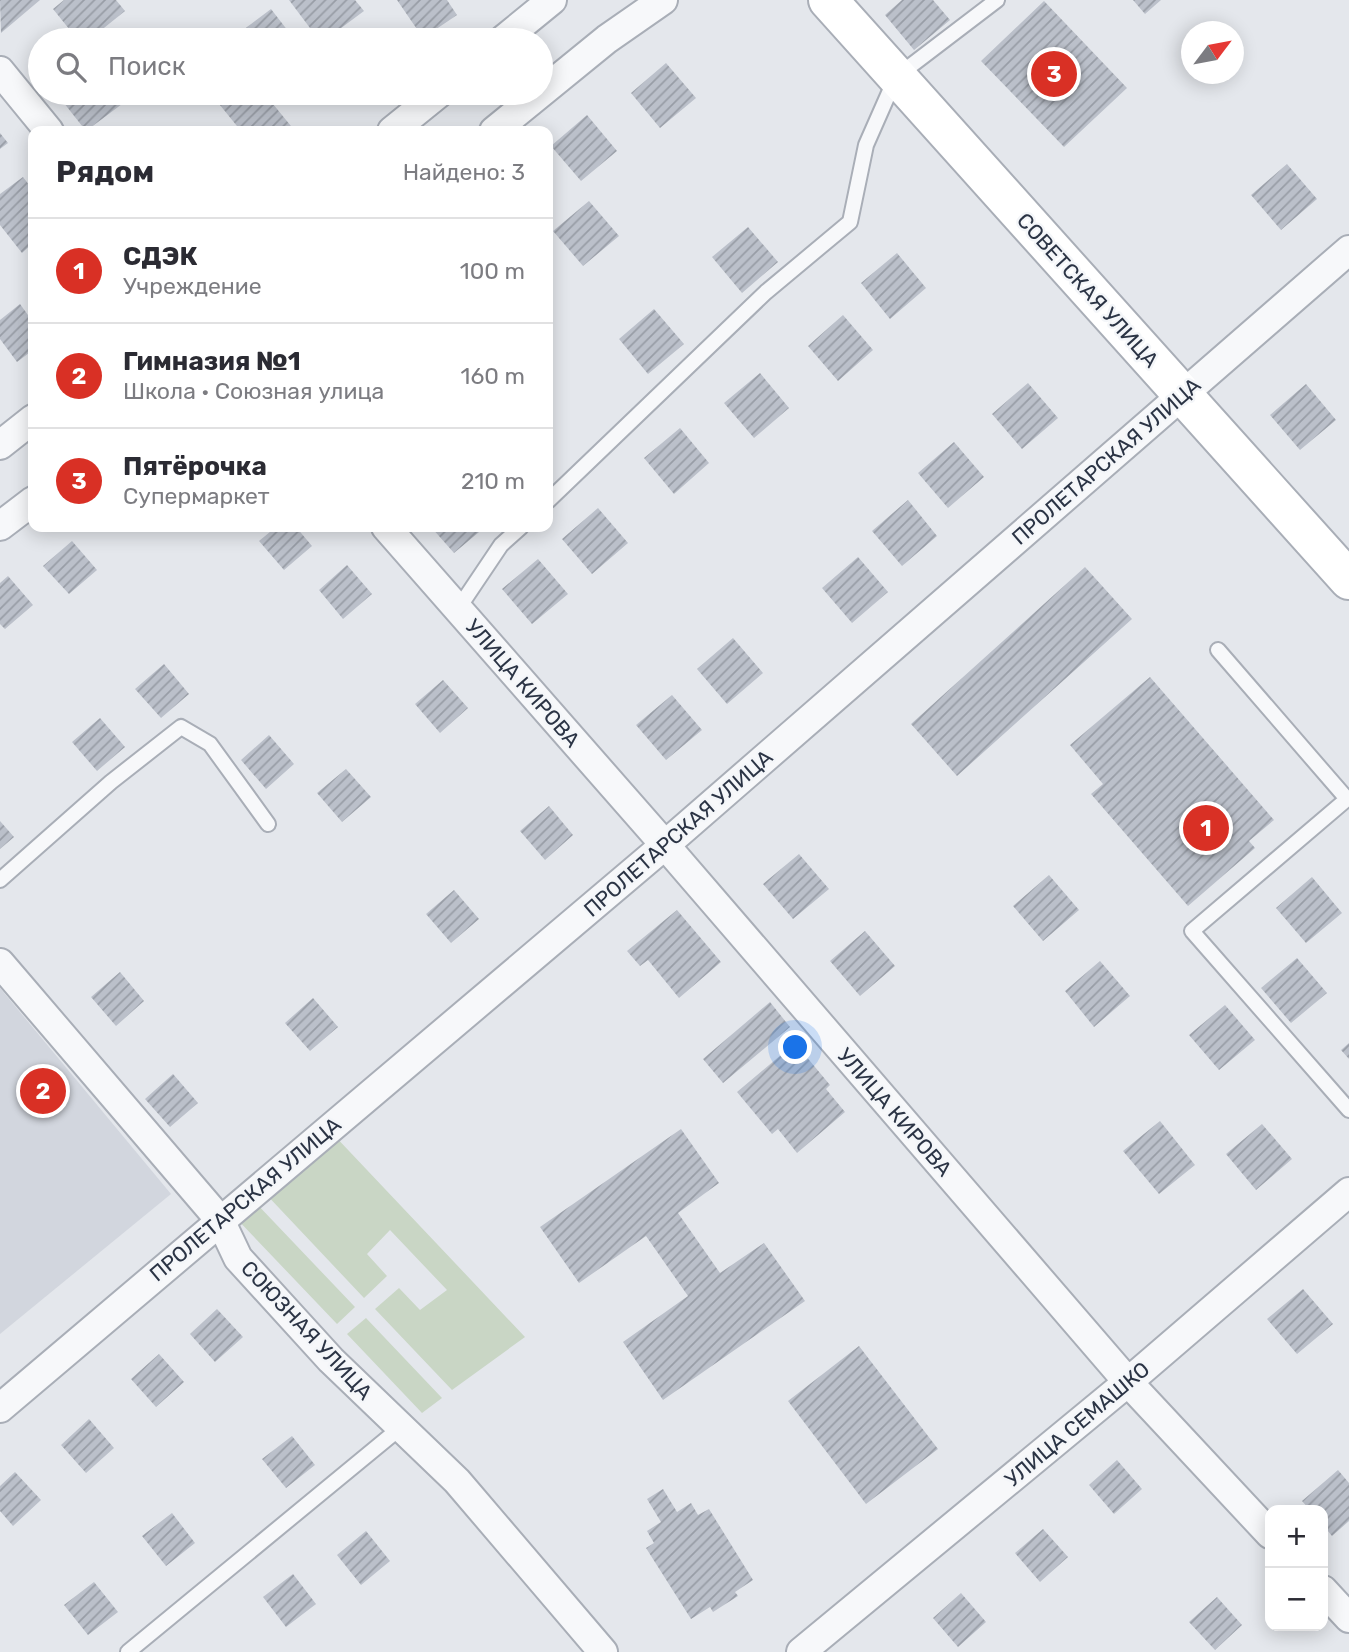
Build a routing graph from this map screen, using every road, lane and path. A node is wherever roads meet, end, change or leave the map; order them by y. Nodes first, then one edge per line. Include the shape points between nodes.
1 (552, 0) edge
2 (663, 0) edge
3 (828, 0) edge
4 (996, 0) edge
5 (518, 28) edge
6 (0, 72) edge
7 (896, 77) junction
8 (553, 83) edge
9 (424, 105) edge
10 (526, 105) edge
11 (46, 126) edge
12 (397, 126) edge
13 (500, 126) edge
14 (1349, 250) edge
15 (1183, 395) junction
16 (28, 423) edge
17 (0, 445) edge
18 (553, 496) edge
19 (28, 505) edge
20 (0, 526) edge
21 (390, 532) edge
22 (515, 532) edge
23 (1349, 580) edge
24 (458, 608) junction
25 (1218, 650) dead end
26 (1345, 788) edge
27 (268, 824) dead end
28 (665, 845) junction
29 (0, 880) edge
30 (0, 962) edge
31 (1349, 1110) edge
32 (1349, 1192) edge
33 (220, 1220) junction
34 (1128, 1382) junction
35 (0, 1408) edge
36 (400, 1428) junction
37 (1265, 1529) edge
38 (1328, 1595) edge
39 (1349, 1618) edge
40 (128, 1652) edge
41 (603, 1652) edge
42 (801, 1652) edge

1 - 5 street
2 - 8 street
3 - 7 street, СОВЕТСКАЯ УЛИЦА
4 - 7 lane
6 - 11 street
7 - 15 street, СОВЕТСКАЯ УЛИЦА
7 - 18 lane via 866,145 849,222 766,292
9 - 12 street
10 - 13 street
14 - 15 street, ПРОЛЕТАРСКАЯ УЛИЦА
15 - 23 street, СОВЕТСКАЯ УЛИЦА
15 - 28 street, ПРОЛЕТАРСКАЯ УЛИЦА
16 - 17 street
19 - 20 street
21 - 24 street, УЛИЦА КИРОВА
22 - 24 lane via 501,545
24 - 28 street, УЛИЦА КИРОВА
25 - 26 lane
26 - 31 lane via 1347,799 1192,931
27 - 29 lane via 210,744 181,727
28 - 33 street, ПРОЛЕТАРСКАЯ УЛИЦА
28 - 34 street, УЛИЦА КИРОВА
30 - 33 street, СОЮЗНАЯ УЛИЦА
32 - 34 street, УЛИЦА СЕМАШКО
33 - 35 street, ПРОЛЕТАРСКАЯ УЛИЦА
33 - 36 street, СОЮЗНАЯ УЛИЦА via 238,1258
34 - 37 street, УЛИЦА КИРОВА
34 - 42 street, УЛИЦА СЕМАШКО
36 - 40 lane
36 - 41 street, СОЮЗНАЯ УЛИЦА via 457,1481
38 - 39 street

